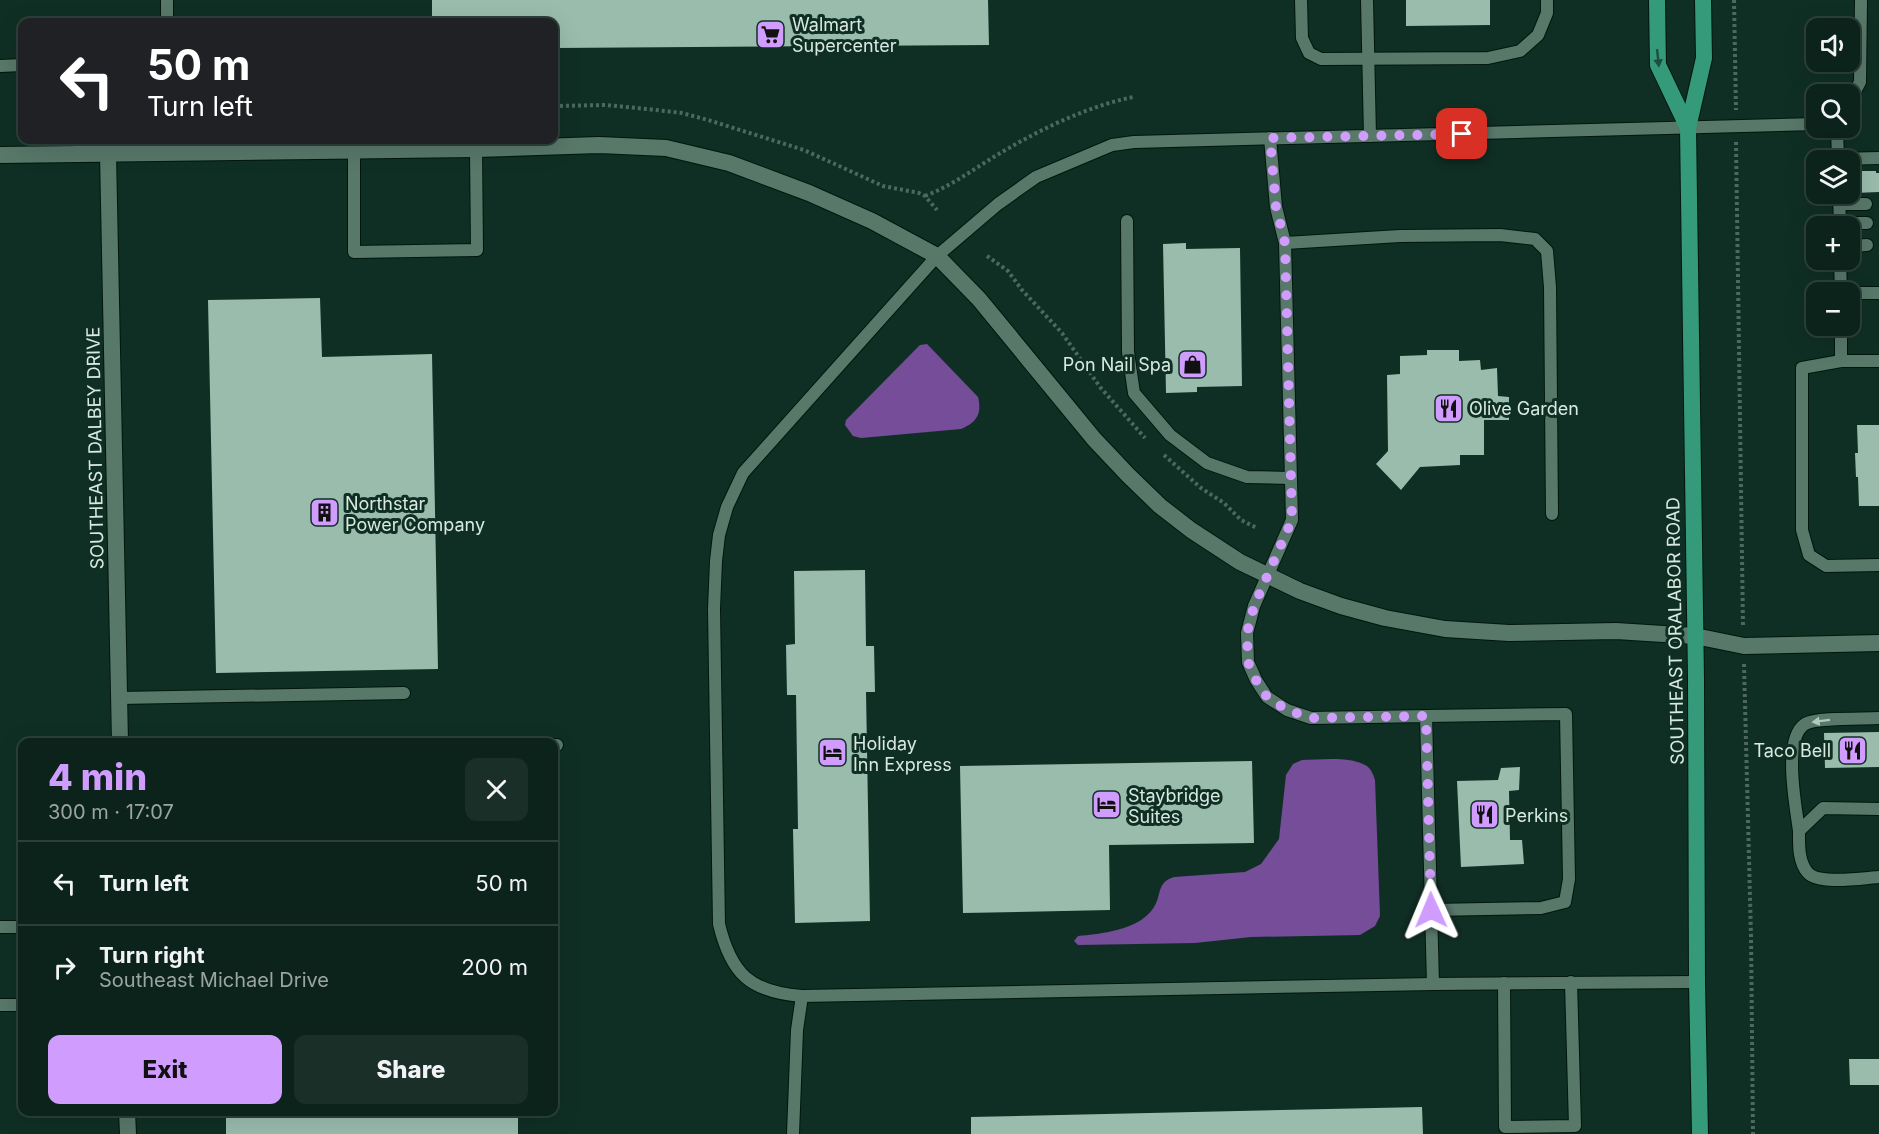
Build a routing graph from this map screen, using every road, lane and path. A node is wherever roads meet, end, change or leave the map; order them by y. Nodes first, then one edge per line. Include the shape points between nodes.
1 (167, 0) edge
2 (1301, 0) edge
3 (1367, 0) edge
4 (1547, 0) edge
5 (1656, 0) edge
6 (1703, 0) edge
7 (1734, 0) edge
8 (1861, 0) edge
9 (167, 18) edge
10 (1368, 58) junction
11 (18, 65) edge
12 (0, 66) edge
13 (1859, 84) edge
14 (1133, 97) dead end
15 (558, 106) edge
16 (1806, 124) edge
17 (1736, 126) junction
18 (1688, 128) junction
19 (1370, 136) junction
20 (1270, 138) junction
21 (168, 146) edge
22 (476, 149) junction
23 (354, 151) junction
24 (108, 154) junction
25 (0, 155) edge
26 (1879, 158) edge
27 (1860, 159) edge
28 (925, 196) junction
29 (1860, 203) edge
30 (1866, 204) dead end
31 (938, 210) dead end
32 (1127, 221) dead end
33 (1867, 223) dead end
34 (1860, 224) edge
35 (1285, 243) junction
36 (1860, 245) edge
37 (1867, 245) dead end
38 (937, 255) junction
39 (1860, 293) edge
40 (1879, 293) edge
41 (1841, 336) edge
42 (1841, 361) junction
43 (1879, 361) edge
44 (1291, 478) junction
45 (1552, 514) dead end
46 (1879, 565) edge
47 (1267, 576) junction
48 (1695, 636) junction
49 (1879, 643) edge
50 (1744, 646) junction
51 (404, 693) dead end
52 (119, 699) junction
53 (1426, 716) junction
54 (1879, 718) edge
55 (120, 738) edge
56 (1879, 809) edge
57 (1798, 831) junction
58 (1879, 877) edge
59 (1431, 910) junction
60 (0, 927) edge
61 (18, 927) edge
62 (1697, 981) junction
63 (1571, 982) junction
64 (1504, 983) junction
65 (1433, 984) junction
66 (802, 996) junction
67 (0, 1005) edge
68 (18, 1005) edge
69 (127, 1116) edge
70 (1575, 1130) edge
71 (128, 1134) edge
72 (793, 1134) edge
73 (1700, 1134) edge
74 (1753, 1134) edge

1 - 9 lane
2 - 10 lane via 1302,38 1309,53 1322,59
3 - 10 lane
4 - 10 lane via 1547,13 1538,35 1520,51 1488,58
5 -> 18 main road, SOUTHEAST ORALABOR ROAD via 1658,65
6 - 18 main road, SOUTHEAST ORALABOR ROAD via 1704,58
7 - 17 path
8 - 13 lane
10 - 19 lane
11 - 12 lane
14 - 28 path via 1066,120 1009,147 960,180
15 - 28 path via 606,105 682,113 777,140 883,186
16 - 17 lane
17 - 18 lane
17 - 50 path
18 - 19 lane
18 - 48 main road, SOUTHEAST ORALABOR ROAD
19 - 20 lane
20 - 35 lane via 1276,207
20 - 38 lane via 1112,145 1036,177
21 - 23 street
21 - 24 street
22 - 23 street
22 - 23 lane via 477,250 354,252
22 - 38 street via 599,145 666,148 729,163 809,193
24 - 25 street
24 - 52 street, SOUTHEAST DALBEY DRIVE
26 - 27 lane
28 - 31 path
29 - 30 lane
32 - 44 lane via 1128,352 1134,393 1170,435 1207,464 1247,477
33 - 34 lane
35 - 44 lane
35 - 45 lane via 1500,235 1535,239 1547,251
36 - 37 lane
38 - 47 street via 979,299 1128,476 1191,530
38 - 66 lane via 743,473 719,535 714,609 718,924 730,960 744,976 761,988
39 - 40 lane
41 - 42 lane
42 - 43 lane
42 - 46 lane via 1802,368 1802,530 1809,555 1826,566
44 - 47 lane via 1292,520
47 - 48 street via 1341,606 1445,629
47 - 53 lane via 1247,633 1248,662 1267,697 1287,710 1311,718
48 - 50 street
48 - 62 main road, SOUTHEAST ORALABOR ROAD
49 - 50 street
50 - 74 path
51 - 52 lane
52 - 55 street, SOUTHEAST DALBEY DRIVE
53 - 59 lane
53 - 59 lane via 1566,714 1569,879 1565,902 1541,908
54 -> 57 lane via 1820,720 1806,724 1798,732 1793,745
56 - 57 lane via 1823,808
57 - 58 lane via 1800,855 1808,873 1821,879
59 - 65 lane
60 - 61 lane
62 - 63 lane
62 - 73 main road, SOUTHEAST ORALABOR ROAD
63 - 64 lane
63 - 70 lane
64 - 65 lane
64 - 70 lane via 1505,1127
65 - 66 lane
66 - 72 lane via 796,1030
67 - 68 lane
69 - 71 street

